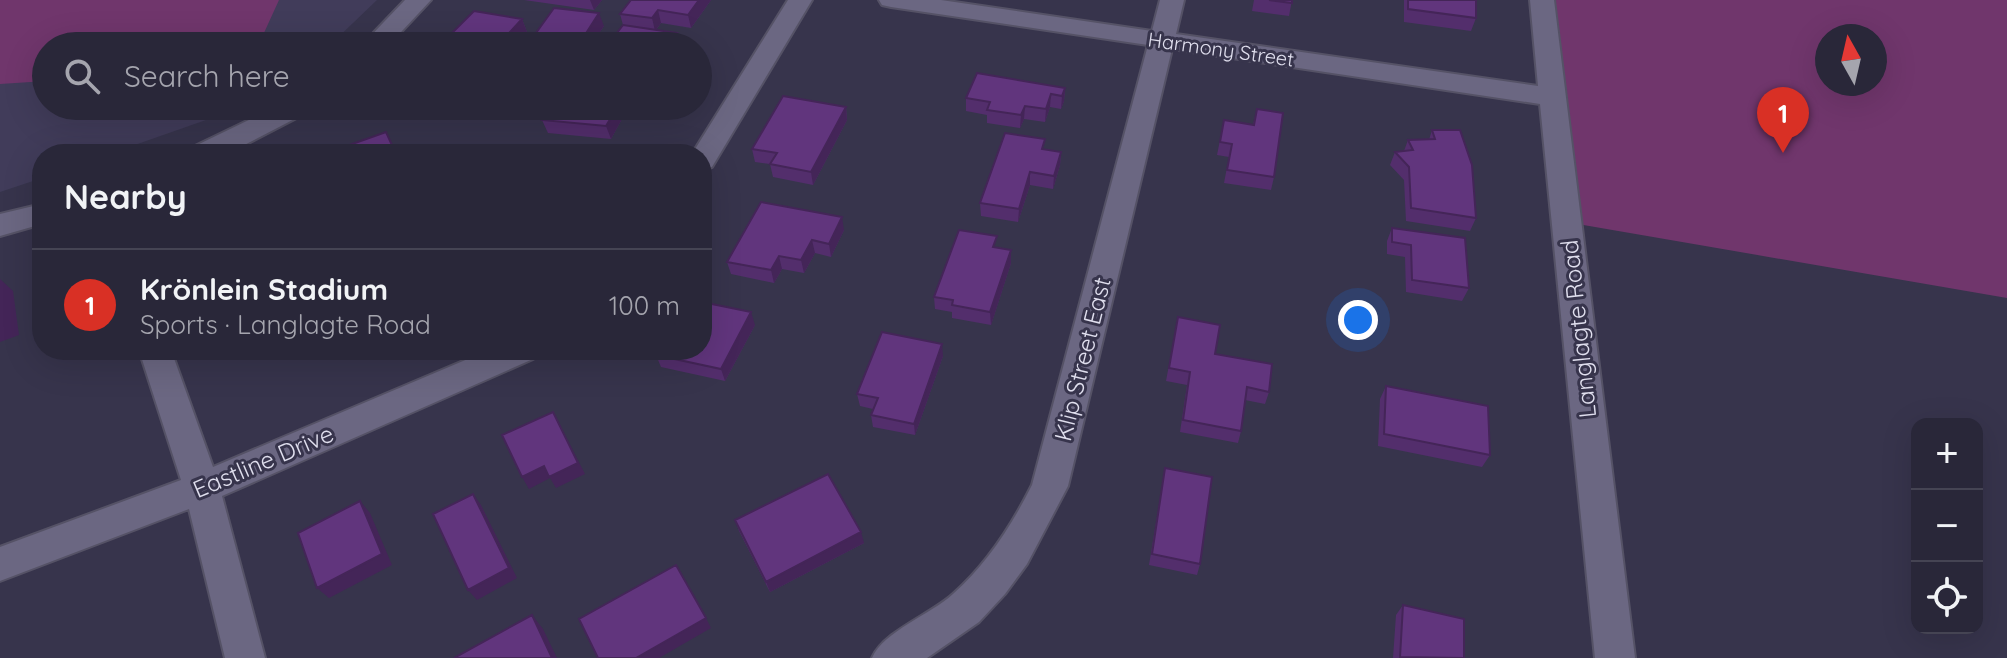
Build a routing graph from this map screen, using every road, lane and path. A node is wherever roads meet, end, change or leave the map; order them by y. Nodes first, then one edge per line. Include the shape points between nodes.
1 (419, 0) edge
2 (800, 0) edge
3 (891, 0) edge
4 (1172, 0) edge
5 (1542, 0) edge
6 (388, 32) edge
7 (1162, 40) junction
8 (1552, 97) junction
9 (274, 120) edge
10 (225, 144) edge
11 (712, 144) edge
12 (32, 217) edge
13 (0, 225) edge
14 (158, 360) edge
15 (499, 360) edge
16 (202, 488) junction
17 (0, 564) edge
18 (245, 658) edge
19 (892, 658) edge
20 (1615, 658) edge

1 - 6 street
2 - 11 street
3 - 7 street, Harmony Street
4 - 7 street, Klip Street East
5 - 8 street, Langlagte Road
7 - 8 street, Harmony Street
7 - 19 street, Klip Street East via 1050,486 1029,530 965,609
8 - 20 street, Langlagte Road
9 - 10 street
12 - 13 street
14 - 16 street
15 - 16 street, Eastline Drive
16 - 17 street, Eastline Drive
16 - 18 street

